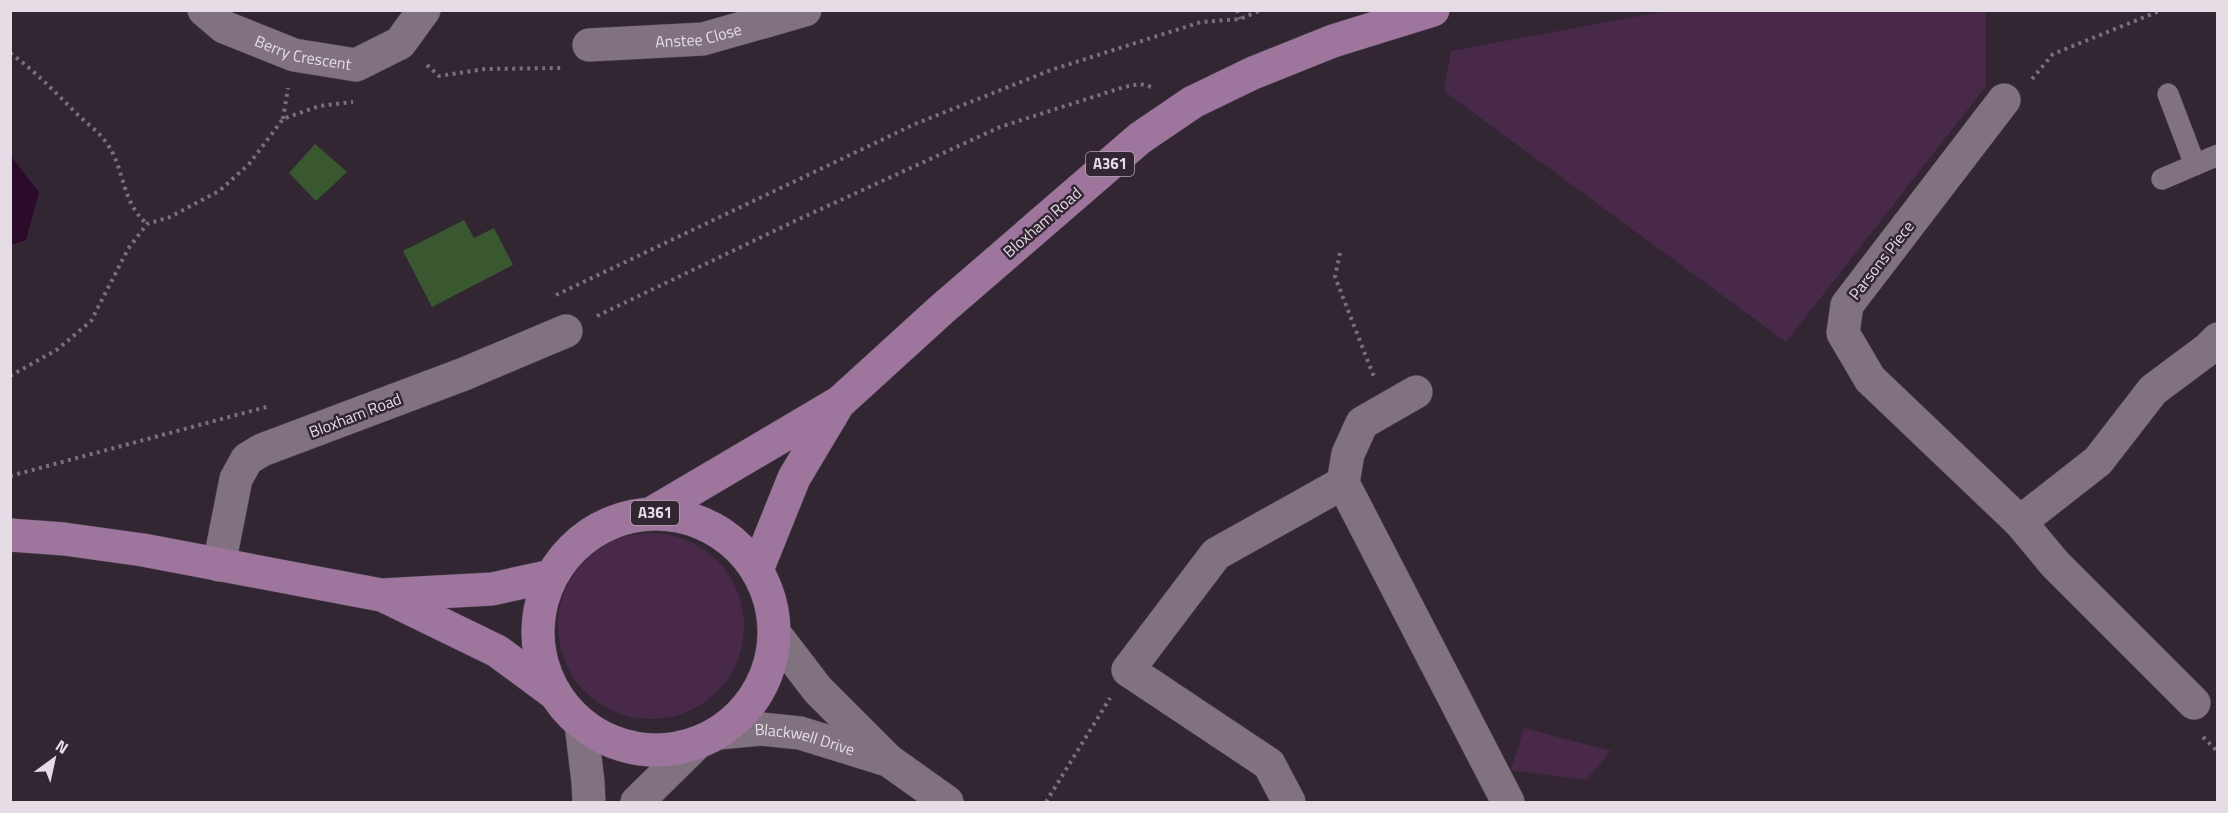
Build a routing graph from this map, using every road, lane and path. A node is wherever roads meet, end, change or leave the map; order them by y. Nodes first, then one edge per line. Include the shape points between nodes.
1 (204, 10) edge
2 (424, 10) edge
3 (805, 10) edge
4 (1237, 10) edge
5 (1261, 10) edge
6 (1433, 10) edge
7 (2162, 10) edge
8 (1240, 19) junction
9 (10, 53) edge
10 (581, 56) joint
11 (423, 61) dead end
12 (2168, 94) dead end
13 (2004, 100) joint
14 (364, 101) dead end
15 (1194, 102) junction
16 (2217, 155) edge
17 (2195, 165) junction
18 (2162, 179) dead end
19 (147, 224) junction
20 (1340, 253) dead end
21 (547, 299) dead end
22 (566, 331) joint
23 (2217, 339) edge
24 (10, 376) edge
25 (1416, 392) dead end
26 (840, 402) junction
27 (275, 404) dead end
28 (1386, 409) junction
29 (10, 476) edge
30 (1343, 483) junction
31 (652, 513) junction
32 (2020, 522) junction
33 (10, 536) edge
34 (219, 564) junction
35 (757, 570) junction
36 (552, 576) junction
37 (381, 595) junction
38 (775, 634) junction
39 (1128, 670) junction
40 (554, 693) junction
41 (2194, 703) dead end
42 (581, 724) junction
43 (707, 738) junction
44 (888, 760) junction
45 (589, 802) edge
46 (637, 802) edge
47 (947, 802) edge
48 (1046, 802) edge
49 (1289, 802) edge
50 (1508, 802) edge

1 - 2 street, Berry Crescent via 224,27 294,55 356,65 400,43
3 - 10 street, Anstee Close via 703,39
4 - 8 path
5 - 8 path
6 - 15 main road, Bloxham Road / A361 via 1332,41
7 - 13 path via 2053,54 2014,99
8 - 21 path via 1201,22 1051,70 915,124
9 - 19 path via 36,72 105,141 120,168 127,197
10 - 11 path via 439,76
12 - 17 lane
13 - 32 street, Parsons Piece via 1847,305 1844,333 1870,379
14 - 19 path via 319,106 283,119 249,164 219,191 170,217
15 - 22 path via 1140,84 1000,127
15 - 26 main road, Bloxham Road / A361 via 1131,146
16 - 17 lane
17 - 18 lane
19 - 24 path via 128,249 91,321 58,349
20 - 28 path via 1335,277
22 - 34 street, Bloxham Road via 247,459 236,480
23 - 32 street via 2208,350 2152,390 2098,461
25 - 28 street
26 - 31 main road, Bloxham Road / A361
26 - 35 main road, Bloxham Road / A361 via 794,478
27 - 29 path
28 - 30 street via 1362,423 1348,454
30 - 39 street via 1216,554
30 - 50 street
31 - 35 main road, Bloxham Road / A361 via 686,517 716,529 742,549
31 - 36 main road, Bloxham Road / A361 via 625,517 600,527 577,542
32 - 41 street, Parsons Piece via 2055,564
33 - 34 main road, Bloxham Road / A361 via 87,542
34 - 37 main road, Bloxham Road / A361
35 - 38 main road, Bloxham Road / A361 via 772,604
36 - 37 main road, Bloxham Road / A361 via 492,590
36 - 40 main road, Bloxham Road / A361 via 543,594 537,628 540,662
37 - 40 main road, Bloxham Road / A361 via 497,651
38 - 43 main road, Bloxham Road / A361 via 771,664 759,690 742,714
38 - 44 street, Blackwell Drive via 818,690
39 - 48 path
39 - 49 street via 1269,764
40 - 42 main road, Bloxham Road / A361
42 - 43 main road, Bloxham Road / A361 via 616,744 656,751
42 - 45 street
43 - 44 street, Blackwell Drive via 761,729 792,731
43 - 46 street
44 - 47 street, Blackwell Drive

